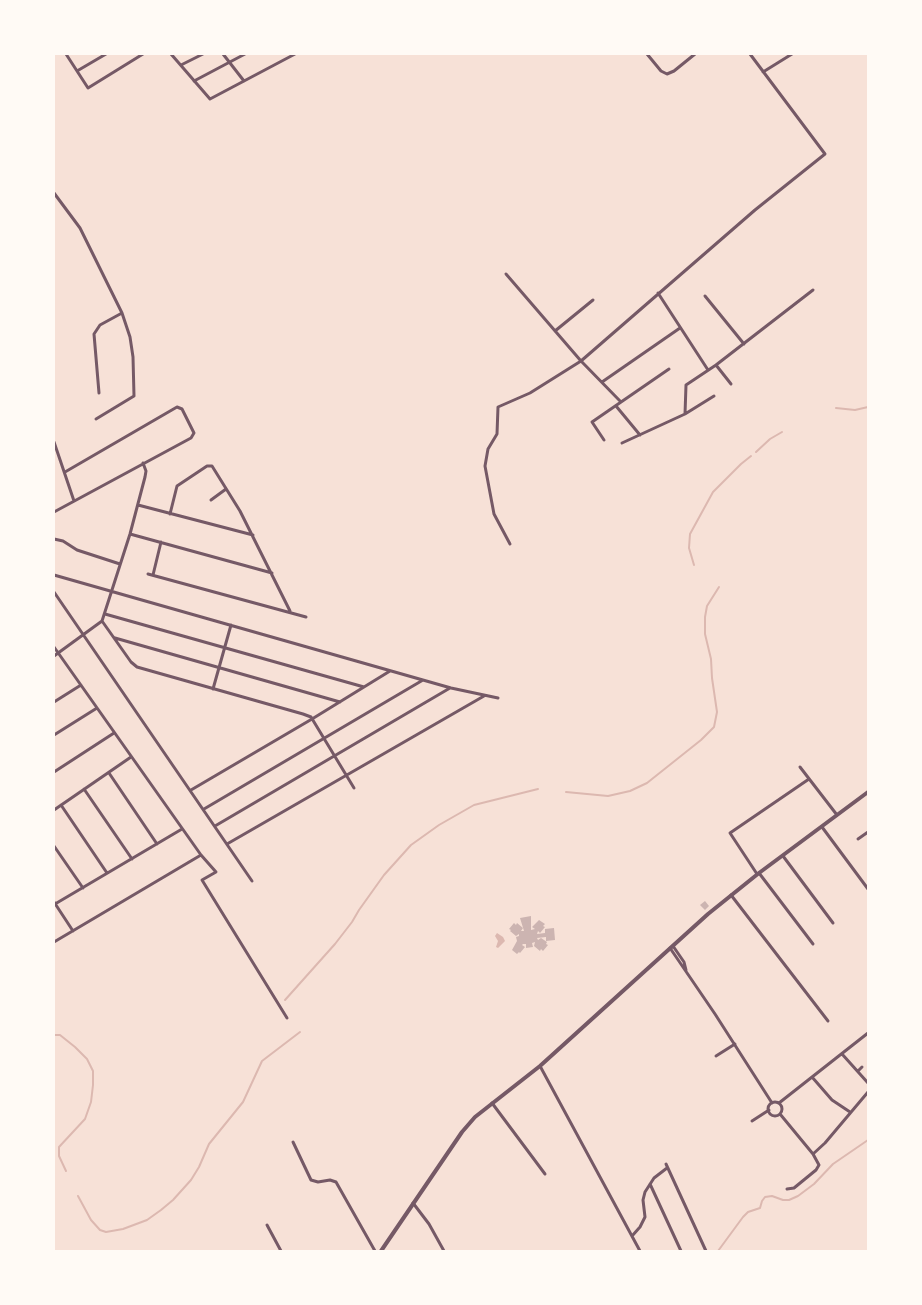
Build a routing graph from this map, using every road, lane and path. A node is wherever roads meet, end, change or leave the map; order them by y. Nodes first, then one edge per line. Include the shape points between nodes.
1 (66, 54) edge
2 (106, 54) edge
3 (143, 54) edge
4 (171, 54) edge
5 (202, 54) edge
6 (223, 54) edge
7 (245, 54) edge
8 (295, 54) edge
9 (647, 54) edge
10 (695, 54) edge
11 (750, 54) edge
12 (792, 54) edge
13 (229, 62) junction
14 (181, 65) junction
15 (77, 71) junction
16 (763, 72) junction
17 (194, 81) junction
18 (244, 81) junction
19 (54, 194) edge
20 (506, 274) dead end
21 (813, 290) dead end
22 (658, 293) junction
23 (705, 296) dead end
24 (593, 300) dead end
25 (122, 313) junction
26 (680, 328) junction
27 (555, 331) junction
28 (744, 344) junction
29 (581, 361) junction
30 (716, 365) junction
31 (668, 369) dead end
32 (708, 370) junction
33 (602, 382) junction
34 (731, 384) dead end
35 (99, 393) dead end
36 (714, 396) dead end
37 (621, 402) junction
38 (616, 406) junction
39 (685, 414) junction
40 (96, 419) dead end
41 (640, 435) junction
42 (604, 440) dead end
43 (54, 442) edge
44 (622, 443) dead end
45 (144, 463) junction
46 (65, 472) junction
47 (227, 489) junction
48 (74, 500) junction
49 (211, 500) dead end
50 (138, 505) junction
51 (54, 512) edge
52 (170, 514) junction
53 (130, 534) junction
54 (253, 535) junction
55 (54, 538) edge
56 (161, 542) junction
57 (510, 544) dead end
58 (121, 564) junction
59 (272, 573) junction
60 (148, 574) dead end
61 (54, 575) edge
62 (153, 575) junction
63 (54, 592) edge
64 (112, 592) junction
65 (290, 611) junction
66 (105, 614) junction
67 (306, 617) dead end
68 (102, 621) junction
69 (230, 625) junction
70 (84, 635) junction
71 (114, 638) junction
72 (54, 647) edge
73 (224, 648) junction
74 (58, 653) junction
75 (54, 656) edge
76 (219, 668) junction
77 (390, 670) junction
78 (423, 680) junction
79 (80, 685) junction
80 (364, 687) junction
81 (451, 688) junction
82 (213, 689) junction
83 (484, 696) junction
84 (498, 698) dead end
85 (54, 702) edge
86 (340, 702) junction
87 (97, 708) junction
88 (312, 719) junction
89 (114, 733) junction
90 (54, 735) edge
91 (324, 738) junction
92 (335, 756) junction
93 (132, 757) junction
94 (800, 767) dead end
95 (54, 772) edge
96 (109, 773) junction
97 (347, 776) junction
98 (809, 778) junction
99 (354, 788) dead end
100 (84, 790) junction
101 (191, 790) junction
102 (868, 792) edge
103 (61, 806) junction
104 (204, 809) junction
105 (54, 810) edge
106 (837, 815) junction
107 (215, 826) junction
108 (822, 827) junction
109 (182, 829) junction
110 (868, 832) edge
111 (858, 839) dead end
112 (157, 844) junction
113 (227, 844) junction
114 (54, 846) edge
115 (201, 855) junction
116 (783, 856) junction
117 (132, 859) junction
118 (107, 873) junction
119 (758, 874) junction
120 (252, 880) dead end
121 (83, 888) junction
122 (868, 889) edge
123 (731, 895) junction
124 (54, 903) edge
125 (833, 923) dead end
126 (73, 931) junction
127 (54, 942) edge
128 (813, 944) dead end
129 (671, 947) junction
130 (287, 1018) dead end
131 (828, 1022) dead end
132 (868, 1033) edge
133 (734, 1044) junction
134 (842, 1054) junction
135 (716, 1056) dead end
136 (540, 1066) junction
137 (862, 1067) dead end
138 (858, 1071) junction
139 (812, 1077) junction
140 (868, 1083) edge
141 (868, 1092) edge
142 (492, 1103) junction
143 (772, 1103) junction
144 (780, 1104) junction
145 (769, 1110) junction
146 (850, 1112) junction
147 (780, 1114) junction
148 (752, 1120) dead end
149 (293, 1142) dead end
150 (813, 1154) junction
151 (545, 1174) dead end
152 (650, 1184) junction
153 (787, 1189) dead end
154 (413, 1203) junction
155 (267, 1225) dead end
156 (632, 1236) junction
157 (281, 1251) edge
158 (375, 1251) edge
159 (382, 1251) edge
160 (444, 1251) edge
161 (640, 1251) edge
162 (681, 1251) edge
163 (706, 1251) edge

1 - 15 street
2 - 15 street
3 - 15 street via 88,88
4 - 14 street
5 - 14 street
6 - 13 street
7 - 13 street
8 - 18 street
9 - 10 street via 667,74
11 - 16 street
12 - 16 street
13 - 17 street
13 - 18 street
14 - 17 street
16 - 22 street via 825,154
17 - 18 street via 210,99
19 - 25 street via 80,228
20 - 27 street
21 - 28 street
22 - 26 street
22 - 29 street
23 - 28 street
24 - 27 street
25 - 35 street via 100,326 94,334
25 - 40 street via 130,338 135,394
26 - 32 street
26 - 33 street
27 - 29 street
28 - 30 street
29 - 33 street
29 - 57 street via 530,393 498,407 497,434 488,449 485,466 494,514
30 - 32 street
30 - 34 street
31 - 37 street
32 - 39 street via 686,385
33 - 37 street
36 - 39 street
37 - 38 street
38 - 41 street
38 - 42 street via 592,422
39 - 41 street
41 - 44 street
43 - 46 street
45 - 46 street via 194,435 179,407
45 - 48 street
45 - 50 street via 146,474
46 - 48 street
47 - 49 street
47 - 52 street via 209,465 177,486
47 - 54 street
48 - 51 street
50 - 52 street
50 - 53 street
52 - 54 street
53 - 56 street
53 - 58 street
54 - 59 street
55 - 58 street via 78,550
56 - 59 street
56 - 62 street
58 - 64 street
59 - 65 street
60 - 62 street
61 - 64 street
62 - 65 street
63 - 70 street
64 - 66 street
64 - 69 street
65 - 67 street
66 - 68 street
66 - 73 street
68 - 70 street
68 - 71 street
69 - 73 street
69 - 77 street
70 - 74 street
70 - 101 street
71 - 76 street
71 - 82 street via 135,666
72 - 74 street
73 - 76 street
73 - 80 street
74 - 75 street
74 - 79 street
76 - 82 street
76 - 86 street
77 - 78 street
77 - 80 street
78 - 81 street
78 - 91 street
79 - 85 street
79 - 87 street
80 - 86 street
81 - 83 street
81 - 92 street
82 - 88 street
83 - 84 street
83 - 97 street
86 - 88 street
87 - 89 street
87 - 90 street
88 - 91 street
88 - 101 street
89 - 93 street
89 - 95 street
91 - 92 street
91 - 104 street
92 - 97 street
92 - 107 street
93 - 96 street
93 - 109 street
94 - 98 street
96 - 100 street
96 - 112 street
97 - 99 street
97 - 113 street
98 - 106 street
98 - 119 street via 730,833
100 - 103 street
100 - 117 street
101 - 104 street
102 - 106 street
103 - 105 street
103 - 118 street
104 - 107 street
106 - 108 street
107 - 113 street
108 - 116 street
108 - 122 street
109 - 112 street
109 - 115 street
110 - 111 street
112 - 117 street
113 - 120 street
114 - 121 street
115 - 126 street
115 - 130 street via 216,872 202,880
116 - 119 street
116 - 125 street
117 - 118 street
118 - 121 street
119 - 123 street
119 - 128 street
121 - 124 street
123 - 129 street
123 - 131 street
124 - 126 street
126 - 127 street
129 - 133 street
129 - 136 street
132 - 134 street
133 - 135 street
133 - 143 street
134 - 138 street
134 - 139 street
136 - 142 street
136 - 156 street
137 - 138 street
138 - 140 street
139 - 144 street
139 - 146 street via 832,1100
141 - 146 street
142 - 151 street
142 - 154 street via 462,1132
143 - 144 street
143 - 145 street
144 - 147 street
145 - 147 street via 774,1116
145 - 148 street
146 - 150 street
147 - 150 street
149 - 158 street via 311,1180 336,1182
150 - 153 street via 819,1163 818,1168 794,1188
152 - 156 street via 643,1196 644,1217
152 - 162 street
152 - 163 street via 666,1166
154 - 159 street
154 - 160 street
155 - 157 street
156 - 161 street

